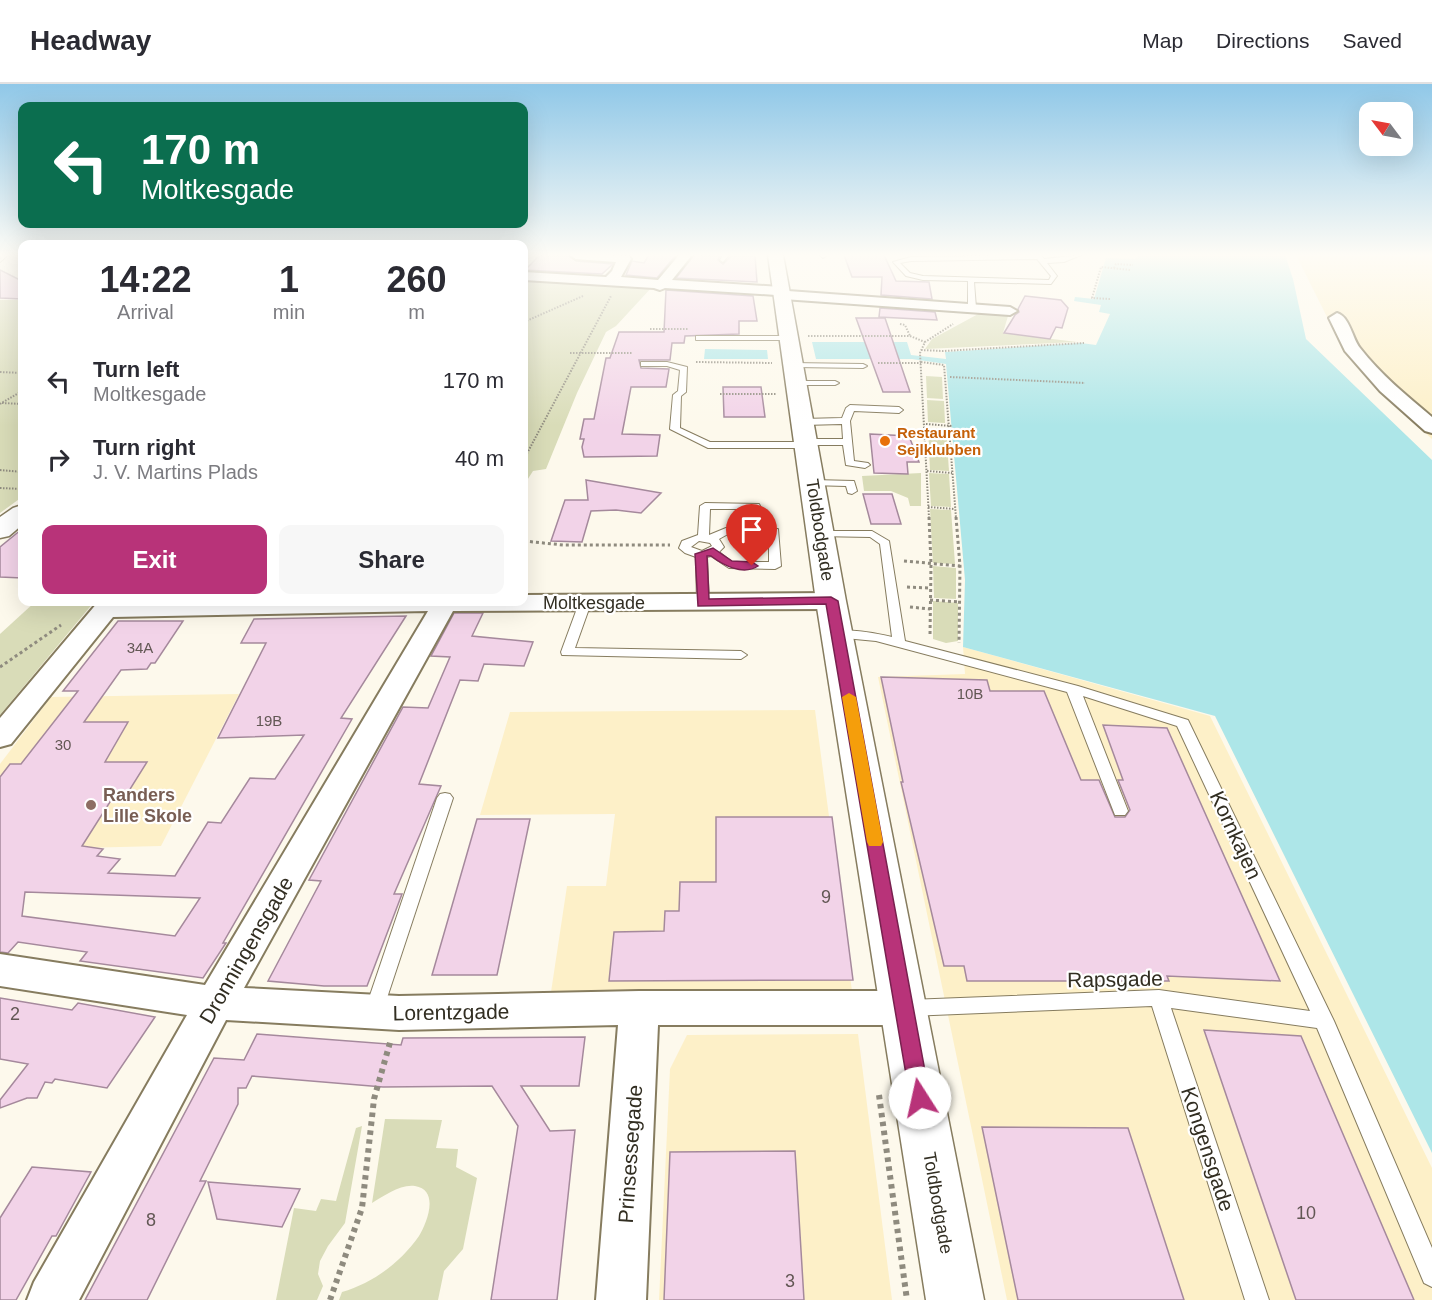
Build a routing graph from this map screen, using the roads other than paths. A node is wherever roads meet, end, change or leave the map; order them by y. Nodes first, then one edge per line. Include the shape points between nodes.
1 (785, 312) edge
2 (1337, 318) dead end
3 (699, 338) road end
4 (644, 364) dead end
5 (863, 366) road end
6 (835, 383) dead end
7 (798, 388) junction
8 (900, 410) dead end
9 (846, 421) junction
10 (1432, 427) edge
11 (848, 442) junction
12 (865, 465) dead end
13 (813, 483) junction
14 (852, 491) dead end
15 (755, 506) dead end
16 (18, 516) edge
17 (0, 530) edge
18 (821, 534) junction
19 (706, 538) junction
20 (707, 553) junction
21 (831, 601) junction
22 (528, 603) edge
23 (585, 603) junction
24 (703, 603) junction
25 (107, 606) edge
26 (443, 606) edge
27 (838, 634) junction
28 (899, 643) junction
29 (741, 655) dead end
30 (1072, 689) junction
31 (0, 737) edge
32 (446, 798) dead end
33 (1120, 812) dead end
34 (0, 970) edge
35 (1160, 998) junction
36 (215, 1004) junction
37 (639, 1008) junction
38 (904, 1008) junction
39 (386, 1013) junction
40 (1324, 1021) junction
41 (1432, 1275) edge
42 (52, 1300) edge
43 (621, 1300) edge
44 (955, 1300) edge
45 (1257, 1300) edge

1 - 7 street, Toldbodgade
2 - 10 street via 1351,348 1386,387
3 - 7 lane
4 - 7 lane via 684,369 682,392 677,395 675,429 708,446
5 - 7 lane
6 - 7 lane
7 - 9 lane
7 - 11 lane
7 - 13 street, Toldbodgade
8 - 9 lane via 850,408
9 - 11 lane
11 - 12 lane via 849,463
13 - 14 lane via 850,483
13 - 18 street, Toldbodgade
15 - 19 lane via 705,506
16 - 17 street
18 - 21 street, Toldbodgade
18 - 28 lane via 873,534 885,543
19 - 20 lane via 718,545
19 - 20 lane via 688,540 685,545 691,552
19 - 20 lane via 726,531 774,531 774,566 729,565
20 - 24 lane
21 - 24 street, Moltkesgade
21 - 27 street, Toldbodgade
22 - 23 street, Moltkesgade
23 - 24 street, Moltkesgade
23 - 29 lane via 567,652
25 - 31 street
26 - 36 street, Dronningensgade
27 - 28 lane, Kornkajen via 865,634
27 - 38 street, Toldbodgade
28 - 30 lane, Kornkajen
30 - 33 lane
30 - 40 lane, Kornkajen via 1183,723
32 - 39 lane
34 - 36 street, Lorentzgade
35 - 38 lane, Rapsgade
35 - 40 lane, Rapsgade
35 - 45 lane, Kongensgade
36 - 39 street, Lorentzgade
36 - 42 street, Dronningensgade
37 - 38 street, Lorentzgade
37 - 39 street, Lorentzgade
37 - 43 street, Prinsessegade
38 - 44 street, Toldbodgade
40 - 41 lane, Kornkajen

